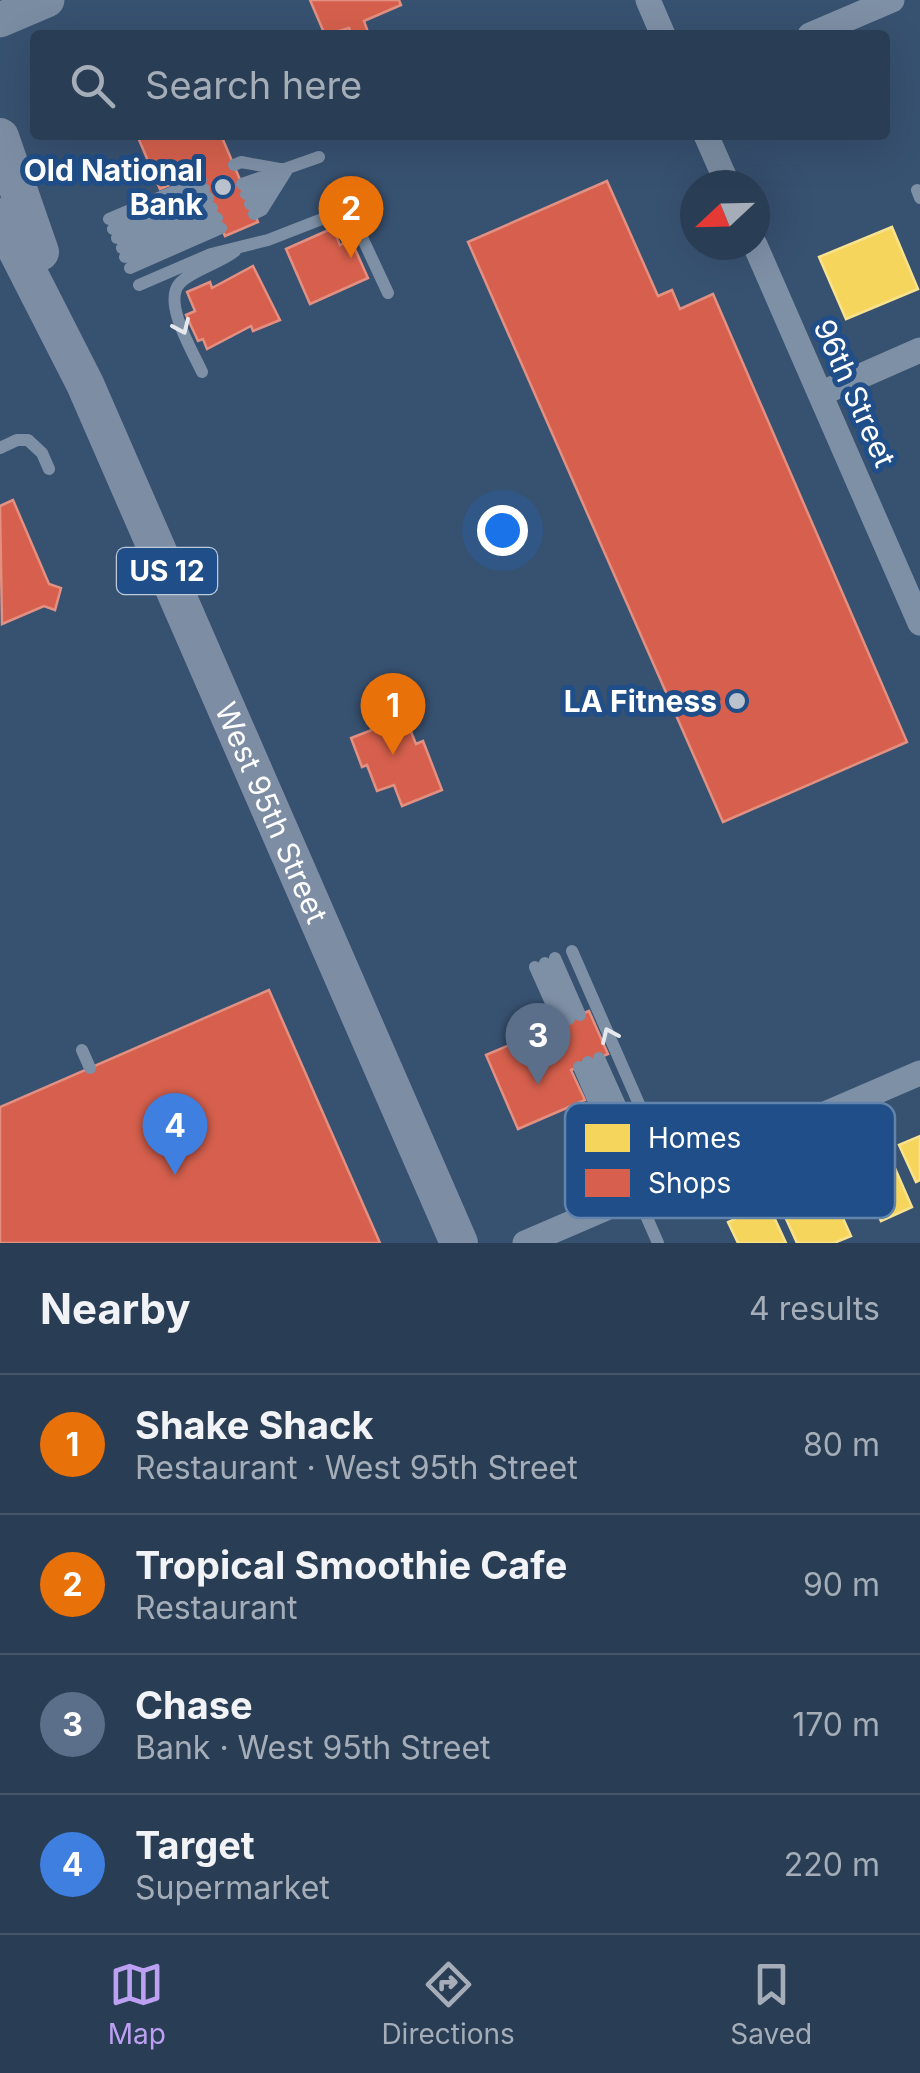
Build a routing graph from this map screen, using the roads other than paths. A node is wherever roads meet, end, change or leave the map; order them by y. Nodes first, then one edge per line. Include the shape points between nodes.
1 (48, 0) edge
2 (648, 0) edge
3 (892, 0) edge
4 (0, 20) edge
5 (661, 30) edge
6 (822, 30) edge
7 (0, 137) edge
8 (708, 140) edge
9 (319, 157) dead end
10 (287, 170) junction
11 (721, 170) edge
12 (244, 189) junction
13 (211, 204) junction
14 (0, 217) edge
15 (119, 243) junction
16 (241, 246) junction
17 (761, 260) edge
18 (139, 286) dead end
19 (388, 294) dead end
20 (920, 350) edge
21 (202, 372) dead end
22 (85, 384) junction
23 (820, 394) junction
24 (0, 448) edge
25 (50, 469) dead end
26 (920, 623) edge
27 (572, 950) dead end
28 (545, 963) joint
29 (82, 1050) dead end
30 (588, 1062) edge
31 (90, 1068) dead end
32 (920, 1073) edge
33 (606, 1103) edge
34 (639, 1103) edge
35 (851, 1103) edge
36 (584, 1218) edge
37 (648, 1218) edge
38 (459, 1243) edge
39 (525, 1243) edge
40 (658, 1243) edge

1 - 4 main road
2 - 5 street
3 - 6 street
7 - 22 main road, West 95th Street / US 12
8 - 11 street
9 - 10 lane
10 - 12 lane
10 - 12 lane via 245,172
10 - 12 lane via 262,210
13 - 15 lane
13 - 15 lane
13 - 15 lane
14 - 22 main road, West 95th Street / US 12
16 - 18 lane
16 - 19 lane via 322,219 341,220 360,232
16 -> 21 lane via 180,282 175,292 173,308
17 - 23 street, 96th Street
20 - 23 street
22 - 38 main road, West 95th Street / US 12
23 - 26 street, 96th Street
24 - 25 lane via 28,440
34 -> 27 lane
28 - 28 lane via 570,1019
29 - 31 lane
30 - 33 lane
32 - 35 street
36 - 39 street
37 - 40 lane

